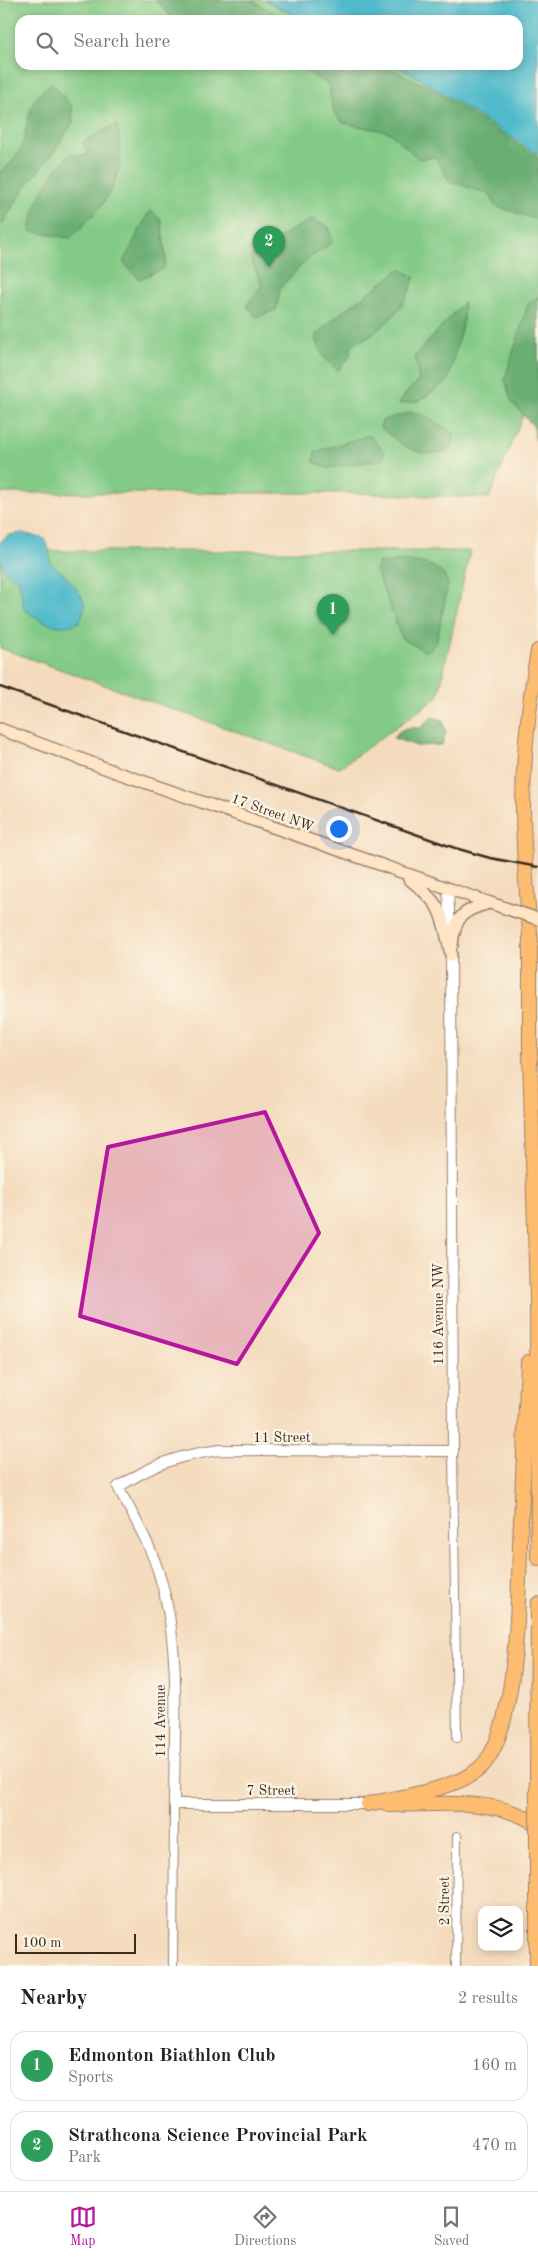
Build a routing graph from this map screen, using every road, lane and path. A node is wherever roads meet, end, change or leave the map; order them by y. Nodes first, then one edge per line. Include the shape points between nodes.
1 (538, 651) edge
2 (0, 729) edge
3 (400, 873) junction
4 (448, 890) junction
5 (490, 903) junction
6 (538, 919) edge
7 (530, 935) junction
8 (451, 956) junction
9 (538, 1035) edge
10 (536, 1296) junction
11 (453, 1451) junction
12 (118, 1487) joint
13 (538, 1558) edge
14 (538, 1604) edge
15 (457, 1738) dead end
16 (174, 1804) junction
17 (368, 1804) junction
18 (538, 1825) edge
19 (457, 1836) dead end
20 (537, 1866) edge
21 (538, 1922) edge
22 (173, 1966) edge
23 (456, 1966) edge
24 (537, 1966) edge

1 - 7 highway via 523,791
2 - 3 main road, 17 Street NW
3 - 4 main road, 17 Street NW
3 - 8 main road via 437,905
4 - 5 main road, 17 Street NW
4 - 8 street, 116 Avenue NW
5 - 6 main road, 17 Street NW, bridge
5 - 8 main road via 476,906 454,925
7 - 9 highway
7 - 10 highway
8 - 11 street, 116 Avenue NW
10 - 13 highway
10 - 17 highway via 529,1350 513,1656 506,1708 496,1743 488,1759 467,1776 449,1784
11 - 12 street, 11 Street via 220,1450 173,1459
11 - 15 street, 116 Avenue NW
12 - 16 street, 114 Avenue via 147,1543 168,1605 173,1638
14 - 20 highway, bridge
16 - 17 street, 7 Street
16 - 22 street, 114 Avenue
17 - 18 highway via 484,1806 514,1812
19 - 23 street, 2 Street
20 - 21 highway
21 - 24 highway

